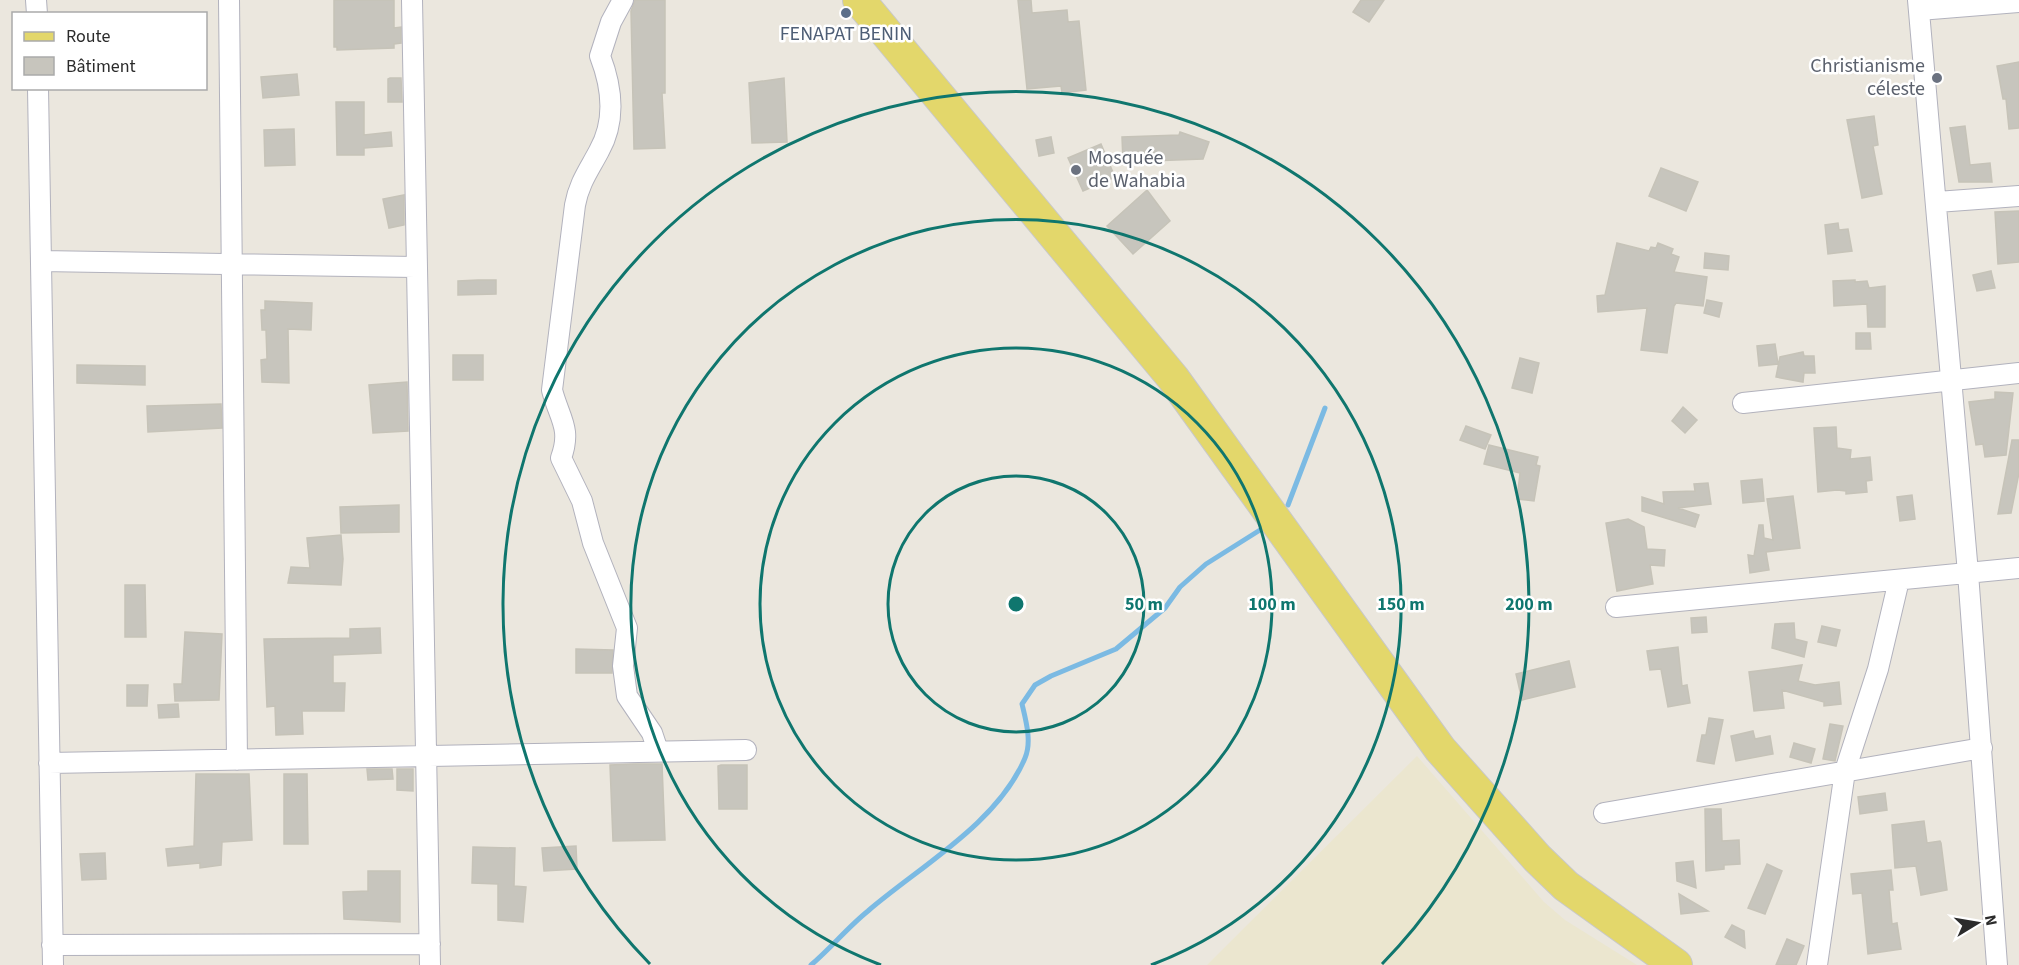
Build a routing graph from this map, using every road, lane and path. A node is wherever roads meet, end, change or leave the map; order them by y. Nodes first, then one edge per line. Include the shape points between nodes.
1 (229, 0) edge
2 (412, 0) edge
3 (623, 0) edge
4 (859, 0) edge
5 (2019, 2) edge
6 (1918, 5) edge
7 (38, 90) edge
8 (2019, 195) edge
9 (1937, 202) junction
10 (41, 261) junction
11 (232, 264) junction
12 (415, 267) junction
13 (2019, 373) edge
14 (1951, 379) junction
15 (1743, 403) dead end
16 (2019, 568) edge
17 (1968, 573) junction
18 (1899, 580) junction
19 (1616, 607) dead end
20 (1982, 748) junction
21 (746, 750) dead end
22 (658, 751) junction
23 (426, 756) junction
24 (237, 760) junction
25 (49, 763) junction
26 (1845, 771) junction
27 (1604, 813) dead end
28 (430, 944) junction
29 (52, 955) edge
30 (430, 965) edge
31 (1676, 965) edge
32 (1817, 965) edge
33 (1997, 965) edge

1 - 11 street
2 - 12 street
3 - 22 street via 600,56 611,100 608,124 602,145 579,184 561,298 552,390 566,425 567,442 561,458 582,501 593,543 627,628 623,666 627,696 652,733
4 - 31 main road via 1173,378 1440,749 1566,886
5 - 6 street
6 - 9 street
7 - 10 street
8 - 9 street
9 - 14 street
10 - 11 street
10 - 25 street
11 - 12 street
11 - 24 street
12 - 23 street
13 - 14 street
14 - 15 street
14 - 17 street
16 - 17 street
17 - 18 street
17 - 20 street
18 - 19 street
18 - 26 street via 1878,669
20 - 26 street
20 - 33 street
21 - 22 street
22 - 23 street
23 - 24 street
23 - 28 street
24 - 25 street
25 - 29 street
26 - 27 street
26 - 32 street
28 - 29 street
28 - 30 street

